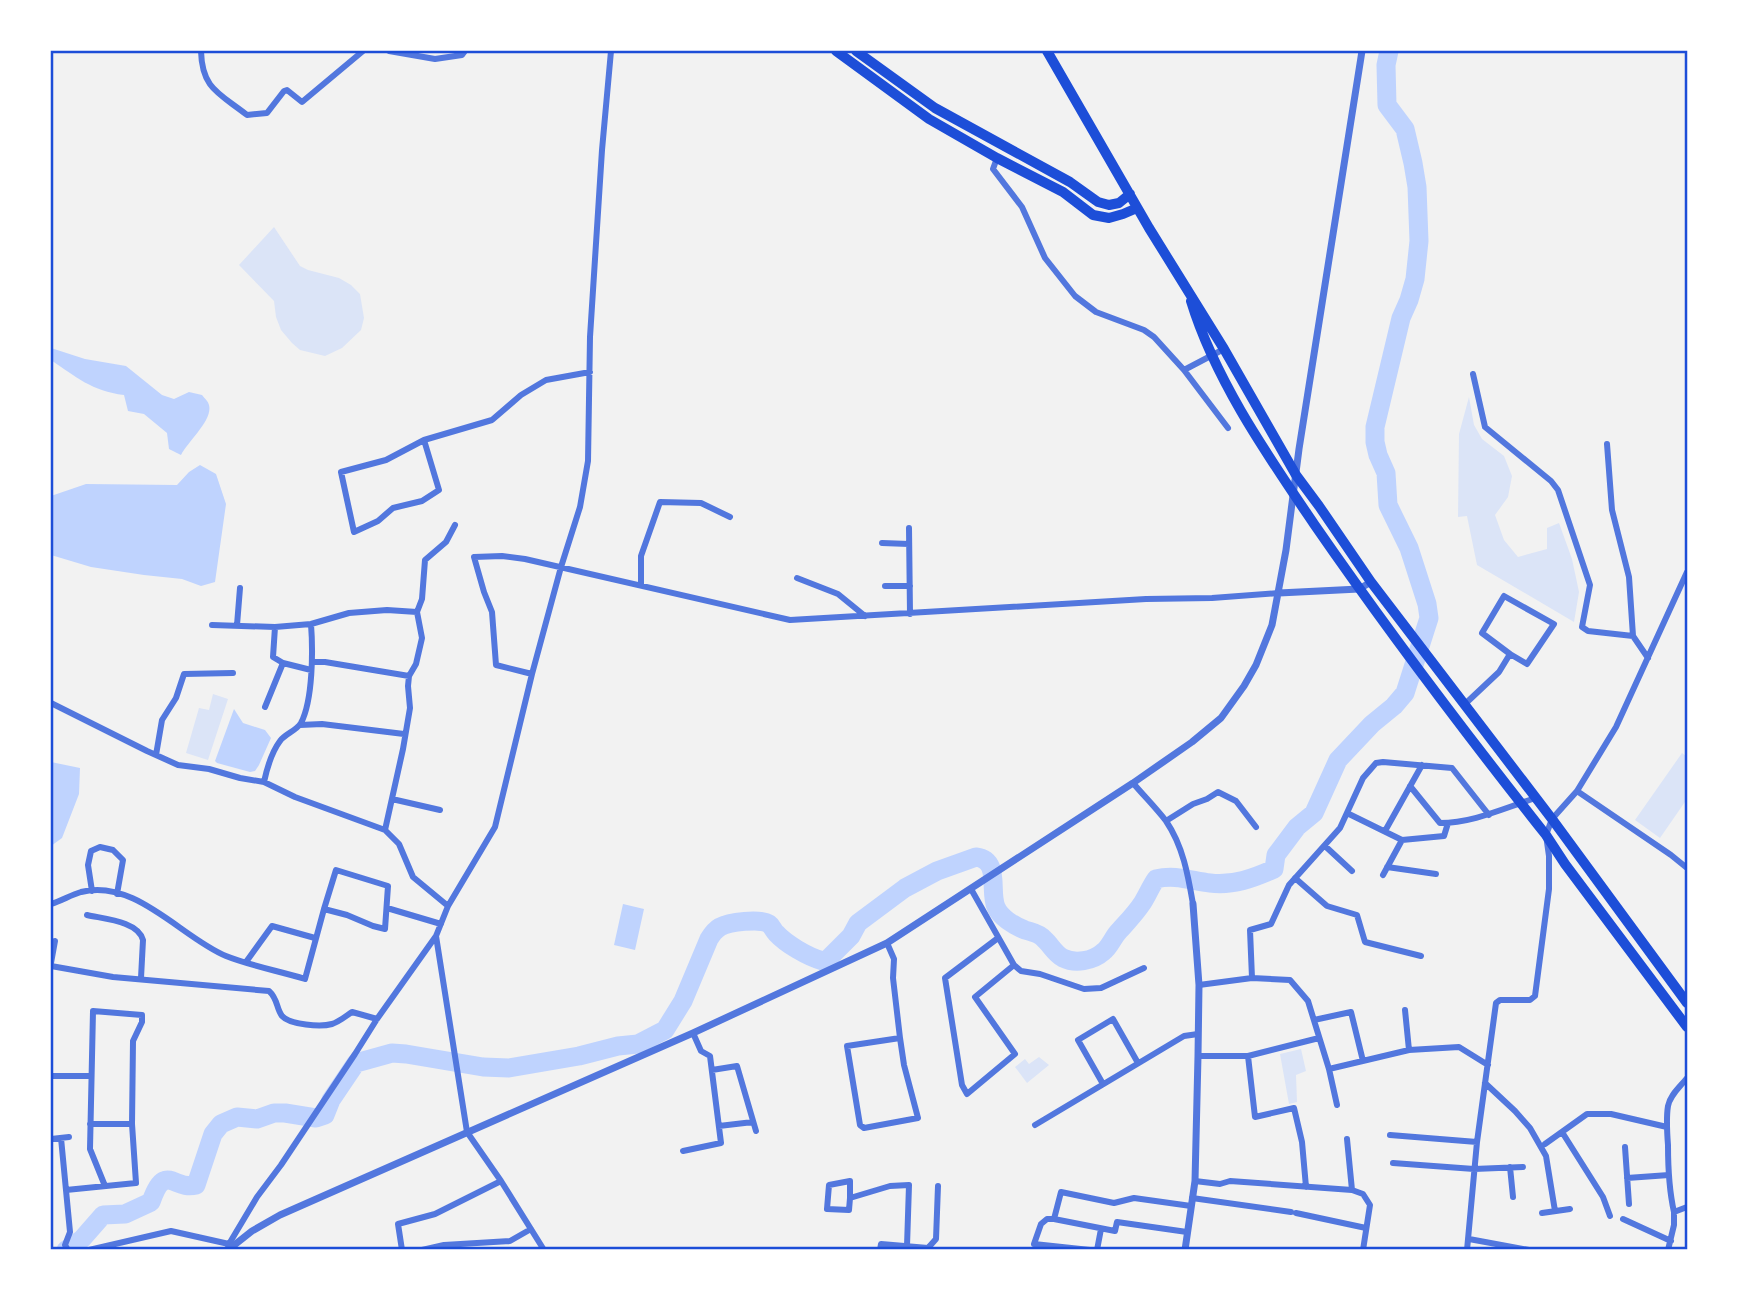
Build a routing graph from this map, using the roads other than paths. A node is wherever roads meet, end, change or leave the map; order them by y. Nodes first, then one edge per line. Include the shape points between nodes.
1 (201, 51) edge
2 (363, 51) edge
3 (388, 51) edge
4 (466, 51) edge
5 (611, 51) edge
6 (836, 51) edge
7 (856, 51) edge
8 (1047, 51) edge
9 (1353, 51) edge
10 (1361, 53) edge
11 (998, 158) junction
12 (1130, 194) junction
13 (1137, 208) junction
14 (1186, 288) junction
15 (1224, 349) junction
16 (1212, 355) junction
17 (1184, 370) junction
18 (590, 373) junction
19 (1473, 374) dead end
20 (1228, 428) dead end
21 (424, 440) junction
22 (1607, 444) dead end
23 (1296, 475) junction
24 (1294, 494) junction
25 (730, 517) dead end
26 (455, 524) dead end
27 (909, 528) dead end
28 (882, 543) dead end
29 (909, 544) junction
30 (561, 567) junction
31 (1687, 572) edge
32 (797, 578) dead end
33 (1371, 582) junction
34 (641, 585) junction
35 (886, 586) dead end
36 (910, 586) junction
37 (240, 589) dead end
38 (1359, 589) junction
39 (1279, 593) junction
40 (417, 612) junction
41 (910, 614) junction
42 (865, 616) junction
43 (311, 624) junction
44 (212, 625) dead end
45 (237, 625) junction
46 (275, 627) junction
47 (1633, 636) junction
48 (1510, 654) junction
49 (1648, 658) junction
50 (313, 662) junction
51 (283, 663) junction
52 (311, 670) junction
53 (233, 673) dead end
54 (533, 674) junction
55 (410, 676) junction
56 (51, 703) edge
57 (1465, 704) junction
58 (265, 707) dead end
59 (300, 725) junction
60 (404, 734) junction
61 (156, 755) junction
62 (1422, 765) junction
63 (264, 782) junction
64 (1133, 783) junction
65 (1410, 786) junction
66 (1577, 791) junction
67 (1536, 798) junction
68 (392, 799) junction
69 (1521, 803) junction
70 (440, 810) dead end
71 (1347, 813) junction
72 (1489, 815) junction
73 (1552, 819) junction
74 (1166, 821) junction
75 (1448, 823) junction
76 (1256, 827) dead end
77 (385, 830) junction
78 (1385, 831) junction
79 (1546, 835) junction
80 (1402, 840) junction
81 (1325, 846) junction
82 (1387, 867) junction
83 (1687, 868) edge
84 (1352, 871) dead end
85 (1436, 874) dead end
86 (1383, 875) dead end
87 (1295, 878) junction
88 (971, 889) junction
89 (92, 891) junction
90 (117, 894) junction
91 (51, 904) edge
92 (1193, 904) joint
93 (448, 906) junction
94 (387, 908) junction
95 (324, 909) junction
96 (87, 915) dead end
97 (440, 924) junction
98 (436, 936) junction
99 (315, 938) junction
100 (998, 938) junction
101 (55, 941) dead end
102 (887, 943) junction
103 (1420, 956) dead end
104 (246, 962) junction
105 (51, 965) edge
106 (1014, 965) junction
107 (1144, 968) dead end
108 (141, 978) junction
109 (1252, 978) junction
110 (1199, 985) junction
111 (1687, 1003) edge
112 (1405, 1010) dead end
113 (377, 1019) junction
114 (1314, 1020) junction
115 (1687, 1027) edge
116 (693, 1033) junction
117 (1198, 1034) junction
118 (900, 1038) junction
119 (1319, 1038) junction
120 (1409, 1050) junction
121 (1198, 1056) junction
122 (1248, 1056) junction
123 (1363, 1061) junction
124 (1138, 1063) junction
125 (1488, 1065) junction
126 (1329, 1069) junction
127 (712, 1070) junction
128 (51, 1076) edge
129 (91, 1076) junction
130 (1687, 1078) edge
131 (1485, 1083) junction
132 (1103, 1084) junction
133 (1338, 1105) dead end
134 (753, 1122) junction
135 (90, 1124) junction
136 (132, 1124) junction
137 (1034, 1125) dead end
138 (719, 1126) junction
139 (1667, 1127) junction
140 (756, 1131) dead end
141 (467, 1132) junction
142 (1562, 1132) junction
143 (1390, 1135) dead end
144 (51, 1139) edge
145 (1347, 1139) dead end
146 (1477, 1142) junction
147 (1545, 1144) dead end
148 (1625, 1147) dead end
149 (683, 1151) dead end
150 (1394, 1163) dead end
151 (1510, 1167) junction
152 (1523, 1167) dead end
153 (1474, 1169) junction
154 (1669, 1175) junction
155 (1627, 1178) junction
156 (501, 1181) junction
157 (1195, 1181) junction
158 (105, 1186) junction
159 (938, 1186) dead end
160 (1306, 1187) junction
161 (66, 1190) junction
162 (1352, 1191) junction
163 (1513, 1197) dead end
164 (850, 1198) junction
165 (1192, 1202) junction
166 (1629, 1204) dead end
167 (1687, 1206) edge
168 (1570, 1209) dead end
169 (1555, 1211) junction
170 (1674, 1212) junction
171 (1542, 1213) dead end
172 (1611, 1216) dead end
173 (1054, 1219) junction
174 (1623, 1219) dead end
175 (1101, 1228) junction
176 (1366, 1228) junction
177 (531, 1229) junction
178 (1187, 1232) junction
179 (1469, 1239) junction
180 (1671, 1241) junction
181 (129, 1242) junction
182 (906, 1246) junction
183 (228, 1248) edge
184 (104, 1249) edge
185 (928, 1249) edge
186 (68, 1250) edge
187 (89, 1250) edge
188 (130, 1250) edge
189 (402, 1250) edge
190 (422, 1250) edge
191 (544, 1250) edge
192 (880, 1250) edge
193 (1090, 1250) edge
194 (1097, 1250) edge
195 (1185, 1250) edge
196 (1363, 1250) edge
197 (1467, 1250) edge
198 (1528, 1250) edge
199 (1668, 1250) edge

1 - 2 street via 209,86 247,115 267,113 287,90 302,102
3 - 4 street via 435,59
5 - 18 street
6 - 11 main road via 929,119
7 - 12 main road via 935,108 1098,202 1119,203
8 - 12 main road
9 - 10 street
10 - 23 street
11 - 13 main road via 1063,192 1093,215 1109,218
11 - 17 street via 993,169 1022,207 1045,258 1075,296 1096,312 1144,330
12 - 13 main road
13 - 14 main road
14 - 15 main road
14 - 16 main road
15 - 16 street
15 - 23 main road
16 - 17 street
16 - 24 main road
17 - 20 street
18 - 21 street via 546,380 492,420
18 - 30 street via 588,461 580,507
19 - 47 street via 1485,427 1558,491 1590,585 1583,627
21 - 21 street via 387,460 341,472 354,532 393,508 422,501 439,490
22 - 47 street via 1612,510 1629,577
23 - 24 street
23 - 33 main road
24 - 38 main road
24 - 39 street
25 - 34 street via 701,503 660,502 641,556
26 - 40 street via 446,542 425,560
27 - 29 street
28 - 29 street
29 - 36 street
30 - 34 street
30 - 54 street
30 - 54 street via 513,557 474,557 492,612 496,665
31 - 49 street
32 - 42 street via 838,594
33 - 38 street
33 - 57 main road
34 - 42 street via 790,620
35 - 36 street
36 - 41 street
37 - 45 street
38 - 39 street
38 - 69 main road
39 - 41 street
39 - 64 street via 1256,664 1221,718
40 - 43 street via 349,613
40 - 55 street via 422,638
41 - 42 street
43 - 46 street
43 - 50 street
44 - 45 street
45 - 46 street
46 - 51 street via 273,657
47 - 49 street
48 - 48 street via 1482,633 1504,596 1554,624 1528,664
48 - 57 street via 1499,672
49 - 66 street via 1616,727
50 - 52 street
50 - 55 street
51 - 52 street
51 - 58 street
52 - 59 street
53 - 61 street via 184,674 162,720
54 - 93 street via 495,827
55 - 60 street
56 - 61 street
57 - 67 main road
59 - 60 street
59 - 63 street via 281,740
60 - 68 street
61 - 63 street via 178,765
62 - 65 street
62 - 71 street via 1376,763 1363,778
62 - 72 street via 1452,768
63 - 77 street
64 - 74 street
64 - 88 street
65 - 75 street via 1440,823
65 - 78 street
66 - 73 street
66 - 83 street
67 - 69 street
67 - 73 main road
68 - 70 street
68 - 77 street
69 - 72 street
69 - 79 main road
71 - 78 street
71 - 81 street
72 - 75 street
73 - 79 street
73 - 111 main road
74 - 76 street via 1218,792 1236,801
74 - 92 street via 1182,853
75 - 80 street via 1444,836
77 - 93 street via 399,844 413,877
78 - 80 street
79 - 115 main road
79 - 125 street via 1549,889 1535,996 1496,1003
80 - 82 street
81 - 84 street
81 - 87 street
82 - 85 street
82 - 86 street
87 - 103 street via 1327,906 1357,915 1365,942
87 - 109 street via 1271,924 1250,930
88 - 100 street
88 - 102 street
89 - 90 street
89 - 90 street via 88,865 91,851 100,847 113,850 123,860
89 - 91 street
90 - 104 street via 152,907 202,942
92 - 110 street
93 - 97 street
94 - 95 street via 385,929
94 - 95 street via 388,886 336,870
94 - 97 street
95 - 99 street
96 - 108 street via 125,924 142,935
97 - 98 street
98 - 113 street
98 - 141 street
99 - 104 street via 272,926
99 - 104 street via 305,979
100 - 106 street
100 - 106 street via 945,978 967,1094 1015,1054 975,997
101 - 105 street
102 - 116 street
102 - 118 street via 894,959
105 - 108 street
106 - 107 street via 1084,989 1101,988
108 - 113 street via 269,991 281,1014 292,1022 333,1024 352,1012
109 - 110 street
109 - 114 street via 1290,980 1308,1001
110 - 117 street
112 - 120 street
113 - 183 street via 257,1197
114 - 119 street
114 - 123 street via 1351,1012
116 - 127 street via 701,1051 710,1056
116 - 141 street
117 - 121 street
117 - 124 street via 1184,1036
118 - 118 street via 918,1118 864,1128 847,1046
119 - 122 street
119 - 126 street
120 - 123 street
120 - 125 street via 1459,1046
121 - 122 street
121 - 157 street
122 - 160 street via 1255,1117 1294,1108
123 - 126 street
124 - 132 street
124 - 132 street via 1113,1019 1078,1040
125 - 131 street
126 - 133 street
127 - 134 street via 737,1066
127 - 138 street
128 - 129 street
129 - 135 street
129 - 136 street via 93,1011 142,1015 133,1041
130 - 139 street via 1668,1105
131 - 146 street
131 - 169 street via 1530,1128 1546,1156
132 - 137 street
134 - 138 street
134 - 140 street
135 - 136 street
135 - 158 street via 90,1150
136 - 158 street via 136,1183
138 - 149 street via 721,1143
139 - 142 street via 1611,1114 1587,1114
139 - 154 street
141 - 156 street
141 - 183 street via 280,1215
142 - 147 street
142 - 172 street
143 - 146 street
144 - 161 street via 65,1137
145 - 162 street
146 - 153 street
148 - 155 street
150 - 153 street
151 - 152 street
151 - 153 street
151 - 163 street
153 - 179 street
154 - 155 street
154 - 170 street
155 - 166 street
156 - 177 street
156 - 189 street via 435,1214 398,1224
157 - 160 street
157 - 165 street
158 - 161 street
159 - 185 street via 936,1239
160 - 162 street
161 - 186 street
162 - 176 street via 1363,1194 1370,1205
164 - 164 street via 849,1210 827,1209 829,1185 850,1181
164 - 182 street via 908,1185
165 - 173 street via 1134,1198 1114,1203 1061,1192
165 - 176 street via 1293,1212
165 - 178 street
167 - 170 street
168 - 169 street
169 - 171 street
170 - 180 street
173 - 175 street
173 - 193 street via 1041,1224 1034,1244
174 - 180 street
175 - 178 street via 1115,1231 1117,1222
175 - 194 street
176 - 196 street
177 - 190 street via 510,1241
177 - 191 street
178 - 195 street
179 - 197 street
179 - 198 street
180 - 199 street
181 - 183 street via 171,1231
181 - 184 street
181 - 188 street
182 - 185 street
182 - 192 street via 881,1244
184 - 187 street

